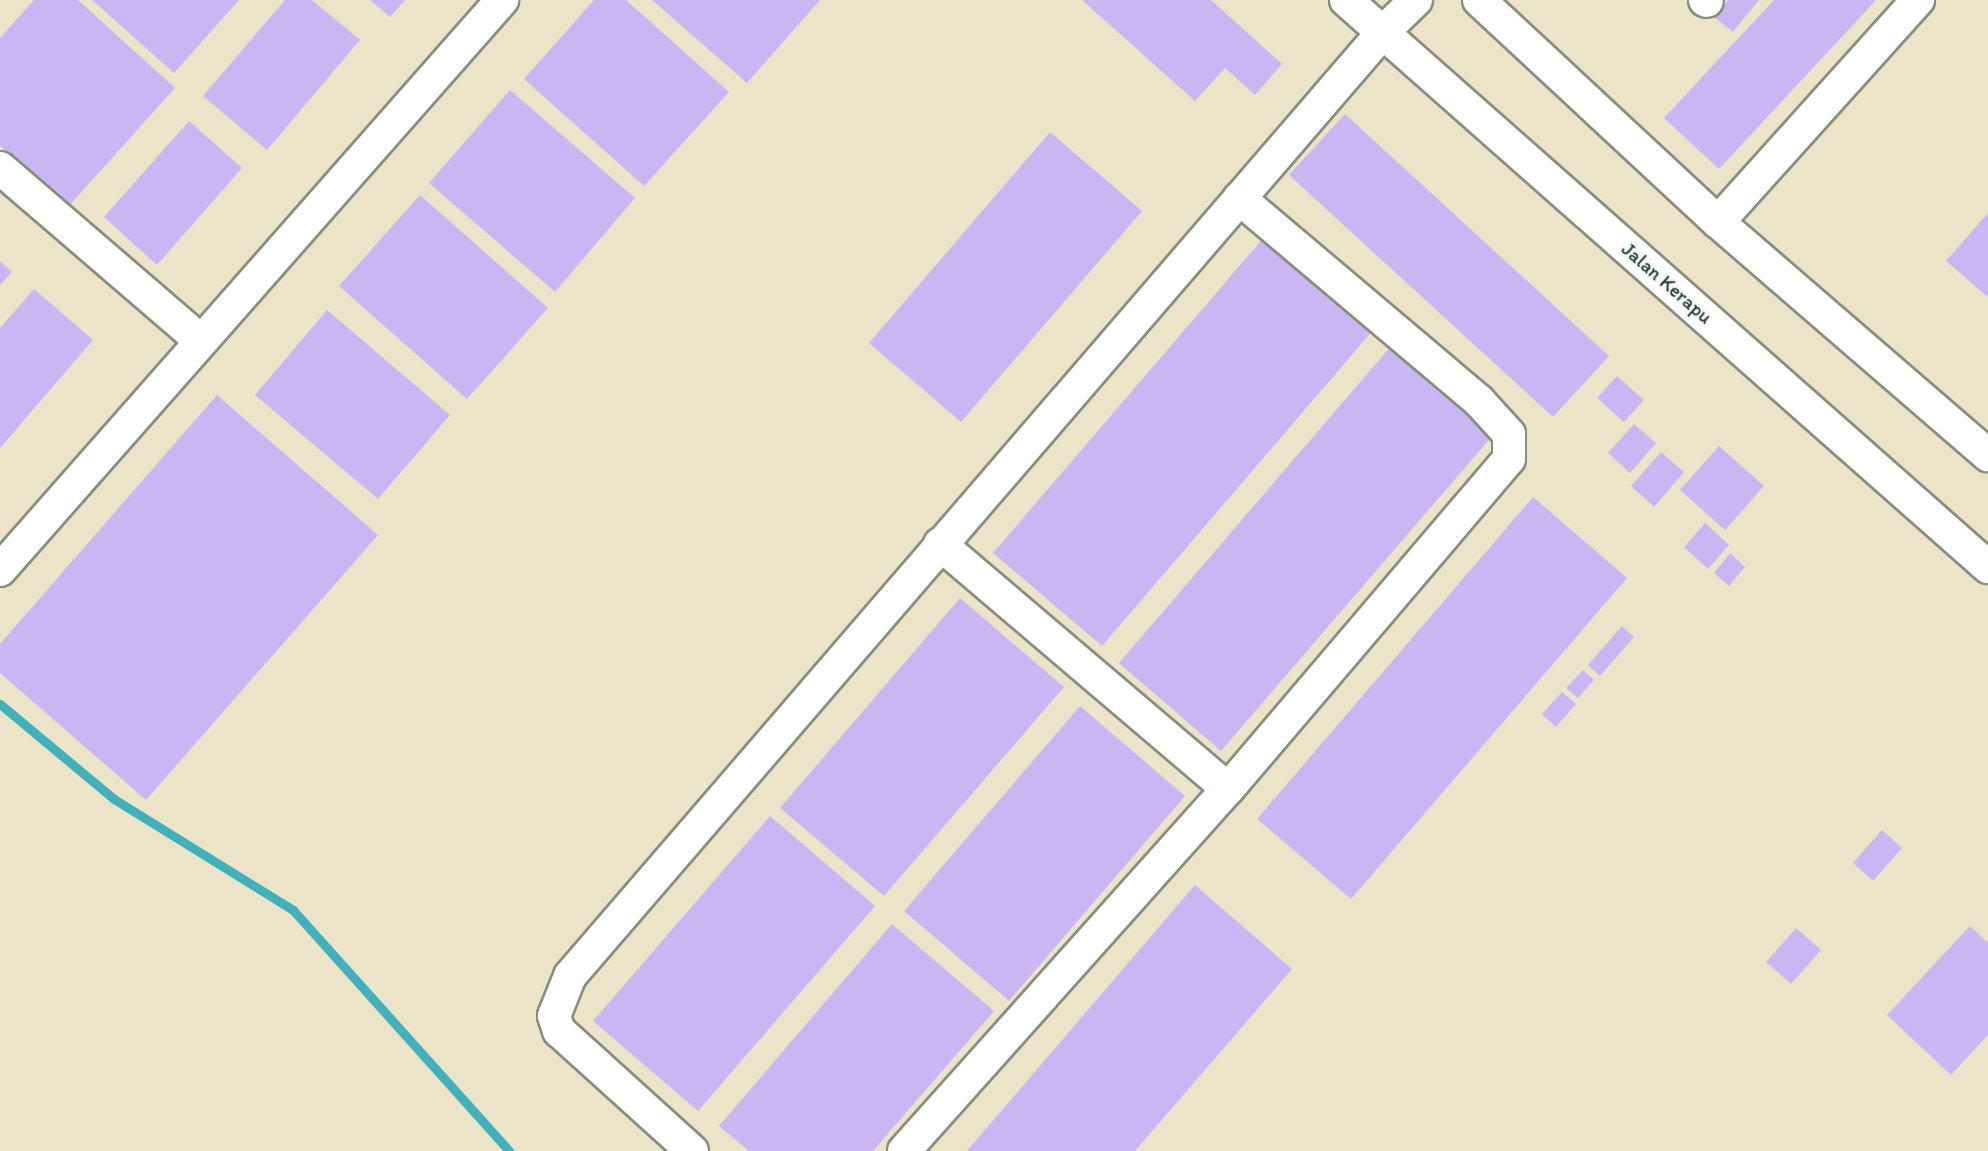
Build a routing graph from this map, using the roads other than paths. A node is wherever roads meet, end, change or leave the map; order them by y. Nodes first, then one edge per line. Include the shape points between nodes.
1 (502, 0) edge
2 (1346, 0) edge
3 (1416, 0) edge
4 (1479, 0) edge
5 (1918, 0) edge
6 (1383, 32) junction
7 (0, 168) edge
8 (1239, 198) junction
9 (1718, 222) junction
10 (201, 340) junction
11 (1988, 456) edge
12 (940, 544) junction
13 (1988, 567) edge
14 (0, 570) edge
15 (1228, 789) junction
16 (692, 1151) edge
17 (904, 1151) edge

1 - 10 street
2 - 6 street, Jalan Kerapu
3 - 6 street
4 - 9 street
5 - 9 street
6 - 8 street
6 - 13 street, Jalan Kerapu
7 - 10 street
8 - 12 street
8 - 15 street via 1479,401 1509,435 1509,459
9 - 11 street
10 - 14 street
12 - 15 street
12 - 16 street via 570,976 559,997 554,1016 559,1031
15 - 17 street

